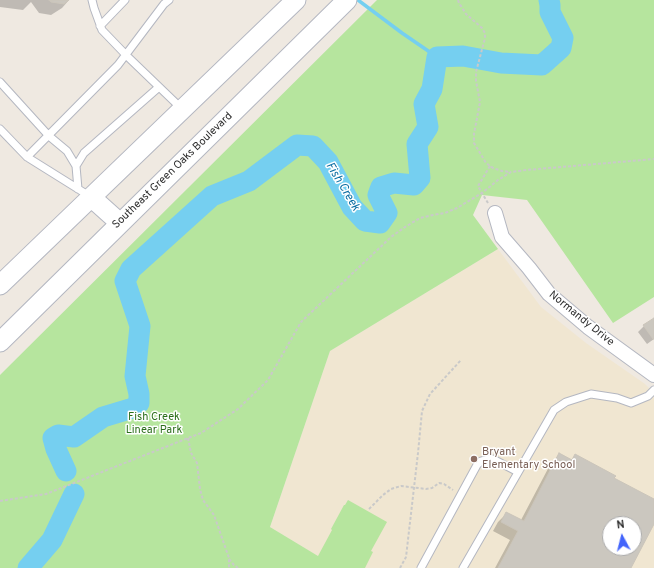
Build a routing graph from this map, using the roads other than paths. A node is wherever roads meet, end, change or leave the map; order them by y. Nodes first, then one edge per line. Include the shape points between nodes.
1 (92, 0) edge
2 (125, 0) edge
3 (169, 0) edge
4 (296, 0) edge
5 (347, 0) edge
6 (100, 26) junction
7 (126, 55) junction
8 (0, 82) edge
9 (159, 87) junction
10 (182, 110) junction
11 (0, 129) edge
12 (49, 136) junction
13 (27, 158) junction
14 (76, 166) junction
15 (85, 193) junction
16 (495, 213) dead end
17 (120, 223) junction
18 (0, 285) edge
19 (0, 342) edge
20 (654, 375) edge
21 (654, 390) edge
22 (518, 472) junction
23 (421, 568) edge
24 (463, 568) edge

1 - 6 lane
2 - 6 lane
3 - 7 lane
4 - 10 main road
5 - 17 main road, Southeast Green Oaks Boulevard
6 - 7 lane
7 - 9 lane
7 - 12 lane
8 - 12 lane
9 - 10 lane
9 - 14 lane via 84,153
10 - 15 main road
11 - 13 lane
12 - 13 lane
12 - 14 lane via 67,151
13 - 15 lane
14 - 15 lane
15 - 17 main road
15 - 18 main road
16 - 20 street, Normandy Drive via 502,237 549,294 588,327
17 - 19 main road, Southeast Green Oaks Boulevard
21 - 22 lane via 648,396 632,403 591,394 566,402 554,410
22 - 23 lane via 493,459 477,464
22 - 24 lane

